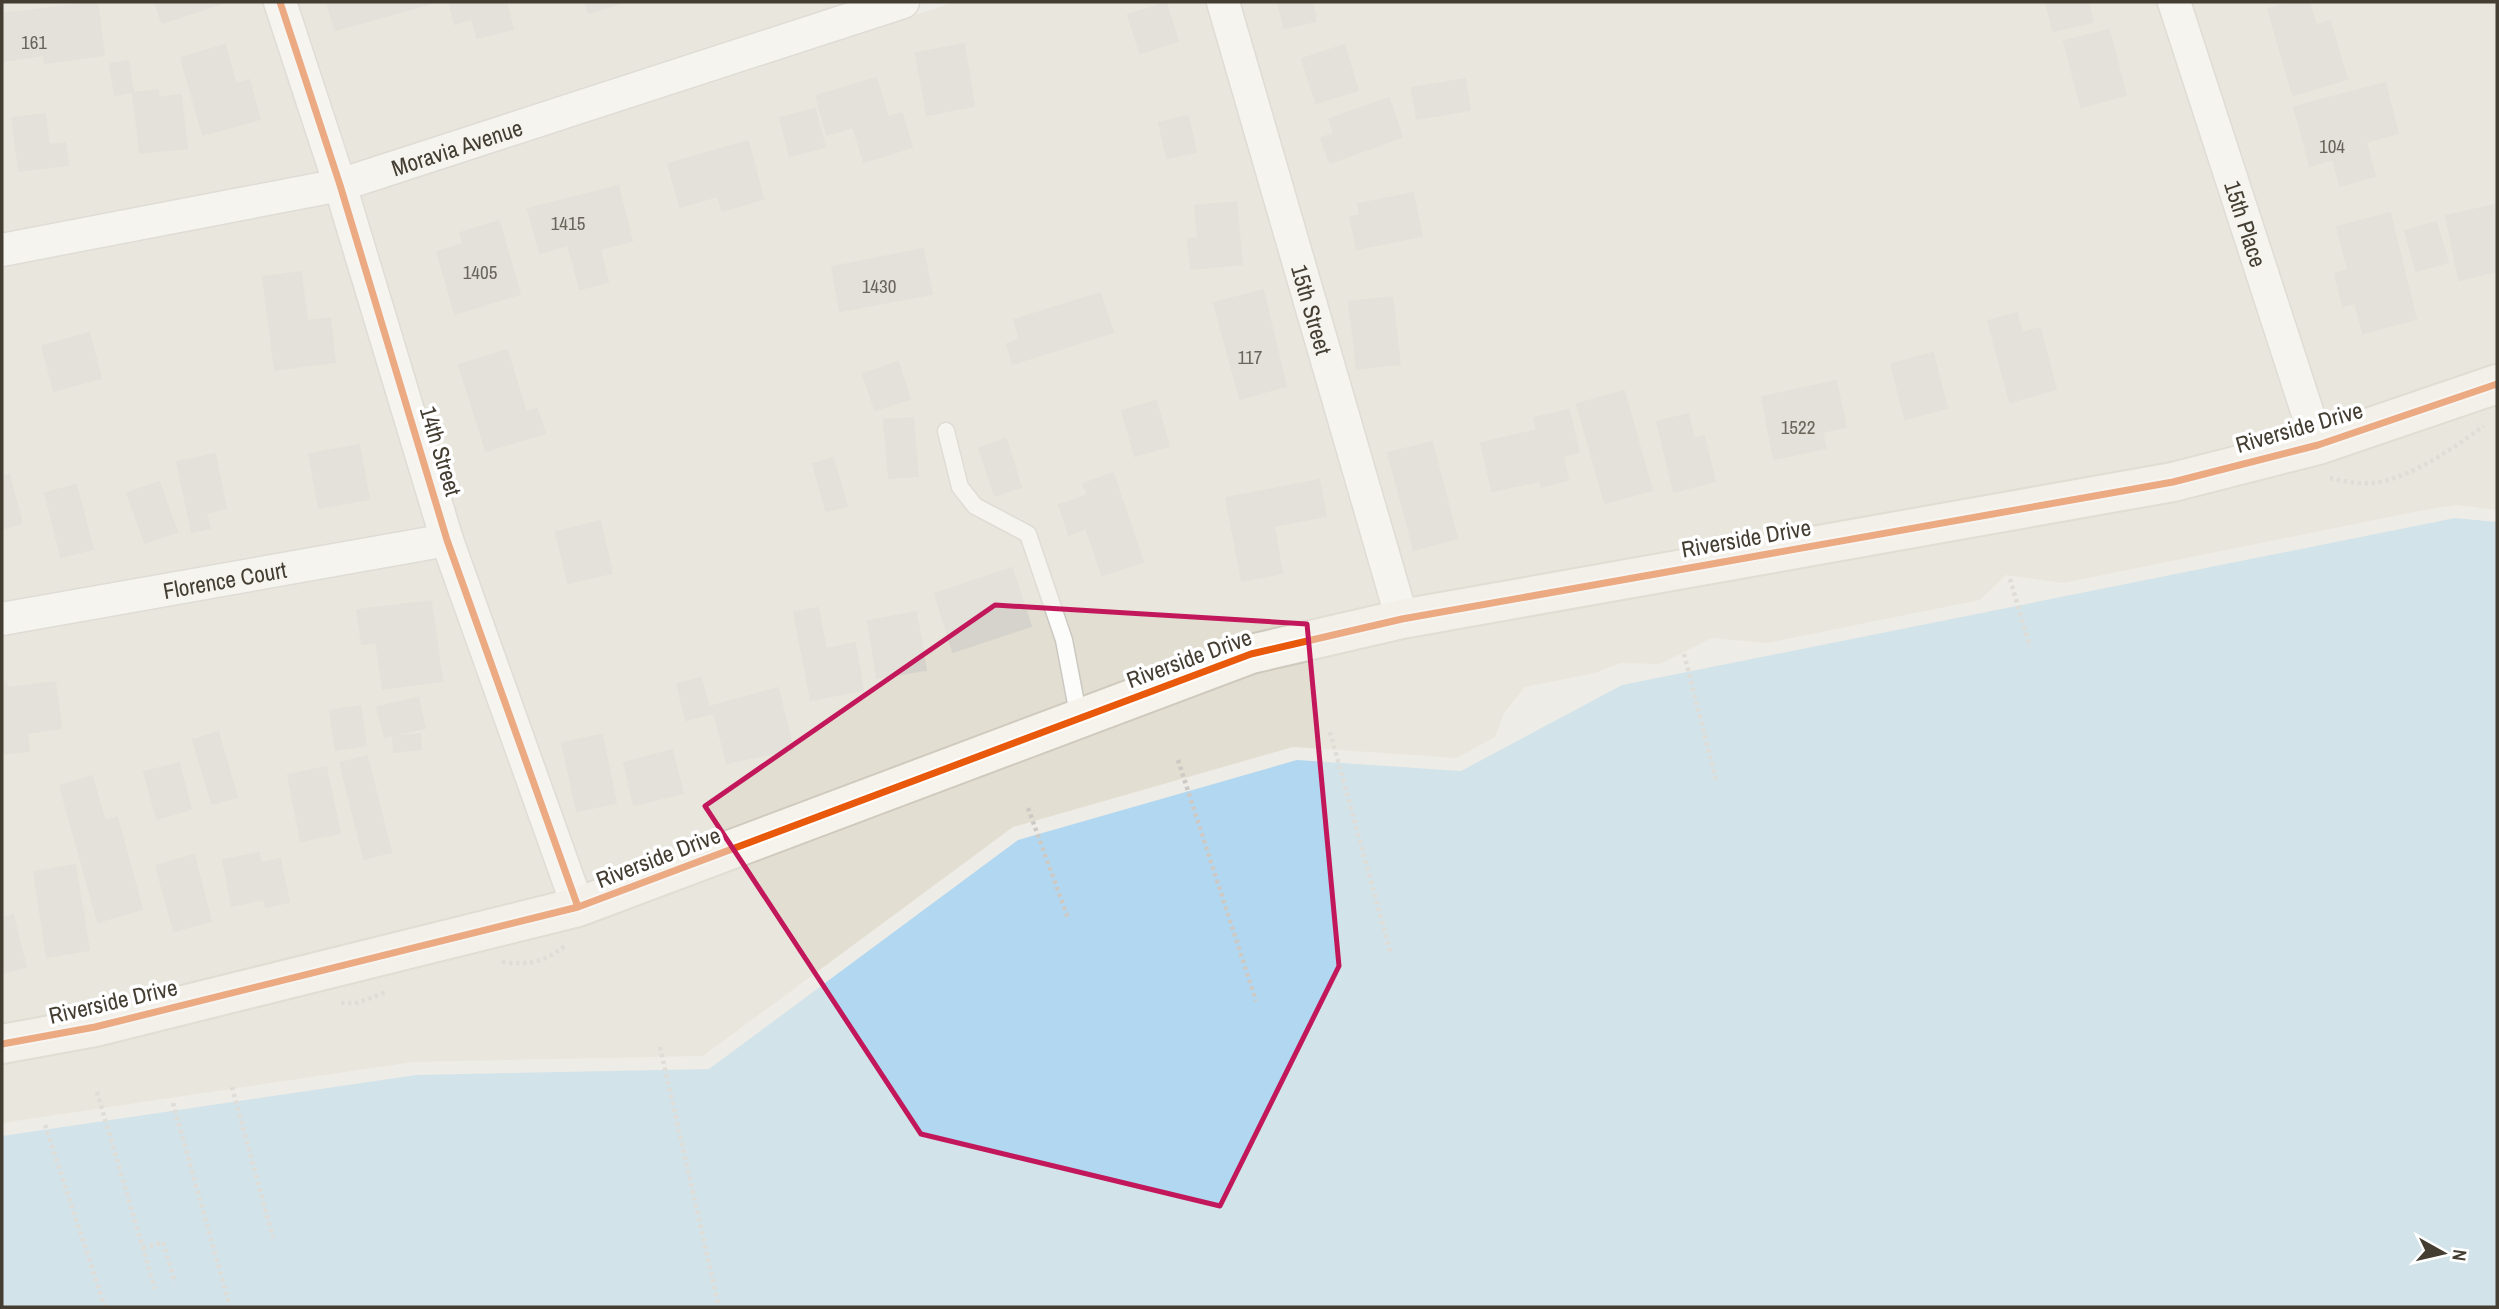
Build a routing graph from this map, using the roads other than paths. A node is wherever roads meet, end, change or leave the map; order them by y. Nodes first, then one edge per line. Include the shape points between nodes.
1 (281, 2) edge
2 (1223, 2) edge
3 (2174, 2) edge
4 (894, 3) edge
5 (340, 185) junction
6 (2, 250) edge
7 (2497, 384) edge
8 (946, 431) dead end
9 (2318, 460) junction
10 (447, 540) junction
11 (1402, 619) junction
12 (2, 620) edge
13 (1079, 719) junction
14 (576, 923) junction
15 (2, 1044) edge

1 - 5 street, 14th Street
2 - 11 street, 15th Street
3 - 9 street, 15th Place
4 - 5 street, Moravia Avenue
5 - 6 street, Moravia Avenue
5 - 10 street, 14th Street
7 - 9 street, Riverside Drive
8 - 13 lane via 960,487 967,496 975,506 1028,534 1064,640
9 - 11 street, Riverside Drive
10 - 12 street, Florence Court
10 - 14 street, 14th Street
11 - 13 street, Riverside Drive via 1251,654
13 - 14 street, Riverside Drive
14 - 15 street, Riverside Drive

